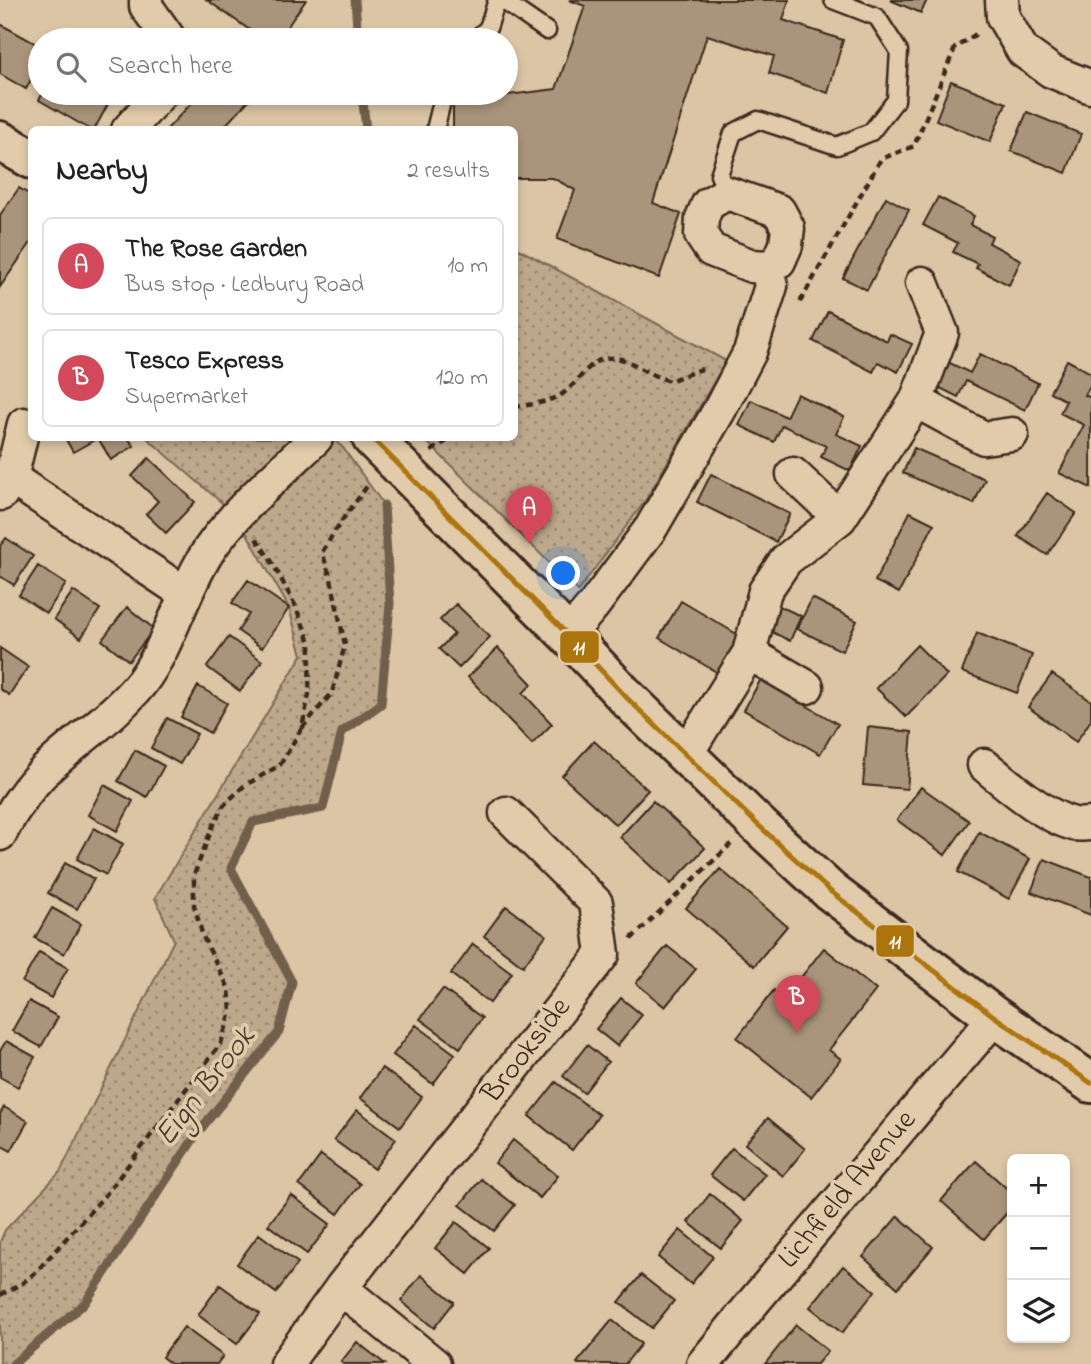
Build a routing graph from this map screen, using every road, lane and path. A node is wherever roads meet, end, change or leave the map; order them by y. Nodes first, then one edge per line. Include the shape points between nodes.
1 (146, 0) edge
2 (500, 0) edge
3 (833, 0) edge
4 (1002, 0) edge
5 (162, 28) edge
6 (488, 28) edge
7 (547, 31) dead end
8 (1091, 87) edge
9 (150, 105) edge
10 (441, 105) edge
11 (132, 126) edge
12 (436, 126) edge
13 (0, 141) edge
14 (28, 157) edge
15 (727, 193) junction
16 (767, 267) junction
17 (922, 283) dead end
18 (916, 401) junction
19 (24, 424) dead end
20 (1012, 434) dead end
21 (313, 441) edge
22 (375, 441) edge
23 (793, 474) dead end
24 (368, 485) dead end
25 (5, 486) edge
26 (237, 516) junction
27 (840, 518) junction
28 (186, 594) junction
29 (568, 635) junction
30 (749, 653) junction
31 (807, 687) dead end
32 (302, 729) junction
33 (685, 756) junction
34 (984, 765) dead end
35 (506, 813) dead end
36 (755, 822) junction
37 (1091, 824) edge
38 (0, 835) edge
39 (603, 954) junction
40 (995, 1017) junction
41 (1091, 1083) edge
42 (341, 1288) junction
43 (0, 1294) edge
44 (286, 1364) edge
45 (434, 1364) edge
46 (703, 1364) edge

1 - 5 street
2 - 6 lane
2 - 7 lane
3 - 15 lane via 877,17 899,51 895,100 871,132 837,146 758,120 733,133 719,175
4 - 8 street via 1003,17 1023,51 1051,71
9 - 11 street
10 - 12 lane
13 - 14 highway
15 - 16 street via 779,211 788,228 786,245 779,261
15 - 16 street via 709,204 701,235 711,250
16 - 29 street via 771,286 750,352 720,409 651,528
17 - 18 street via 942,333
18 - 20 street via 984,438
18 - 27 street
19 - 25 street
21 - 26 street
22 - 29 highway
23 - 27 street
24 - 32 path via 323,552 345,645 332,694
25 - 28 street
26 - 28 street via 209,550
26 - 32 path via 272,562 310,642 309,694
27 - 30 street via 786,560 765,591
28 - 38 street via 140,684 33,782
29 - 33 highway
30 - 31 street
30 - 33 street
32 - 43 path via 280,765 244,786 224,805 194,875 194,905 203,937 229,989 231,1012 221,1043 107,1193 36,1272
33 - 36 highway
34 - 37 street via 1047,812 1074,824
35 - 39 street via 596,903
36 - 39 path via 631,940
36 - 40 highway via 830,891
39 - 42 street, Brookside
40 - 41 highway
40 - 46 street, Lichfield Avenue
42 - 44 street, Brookside
42 - 45 street

